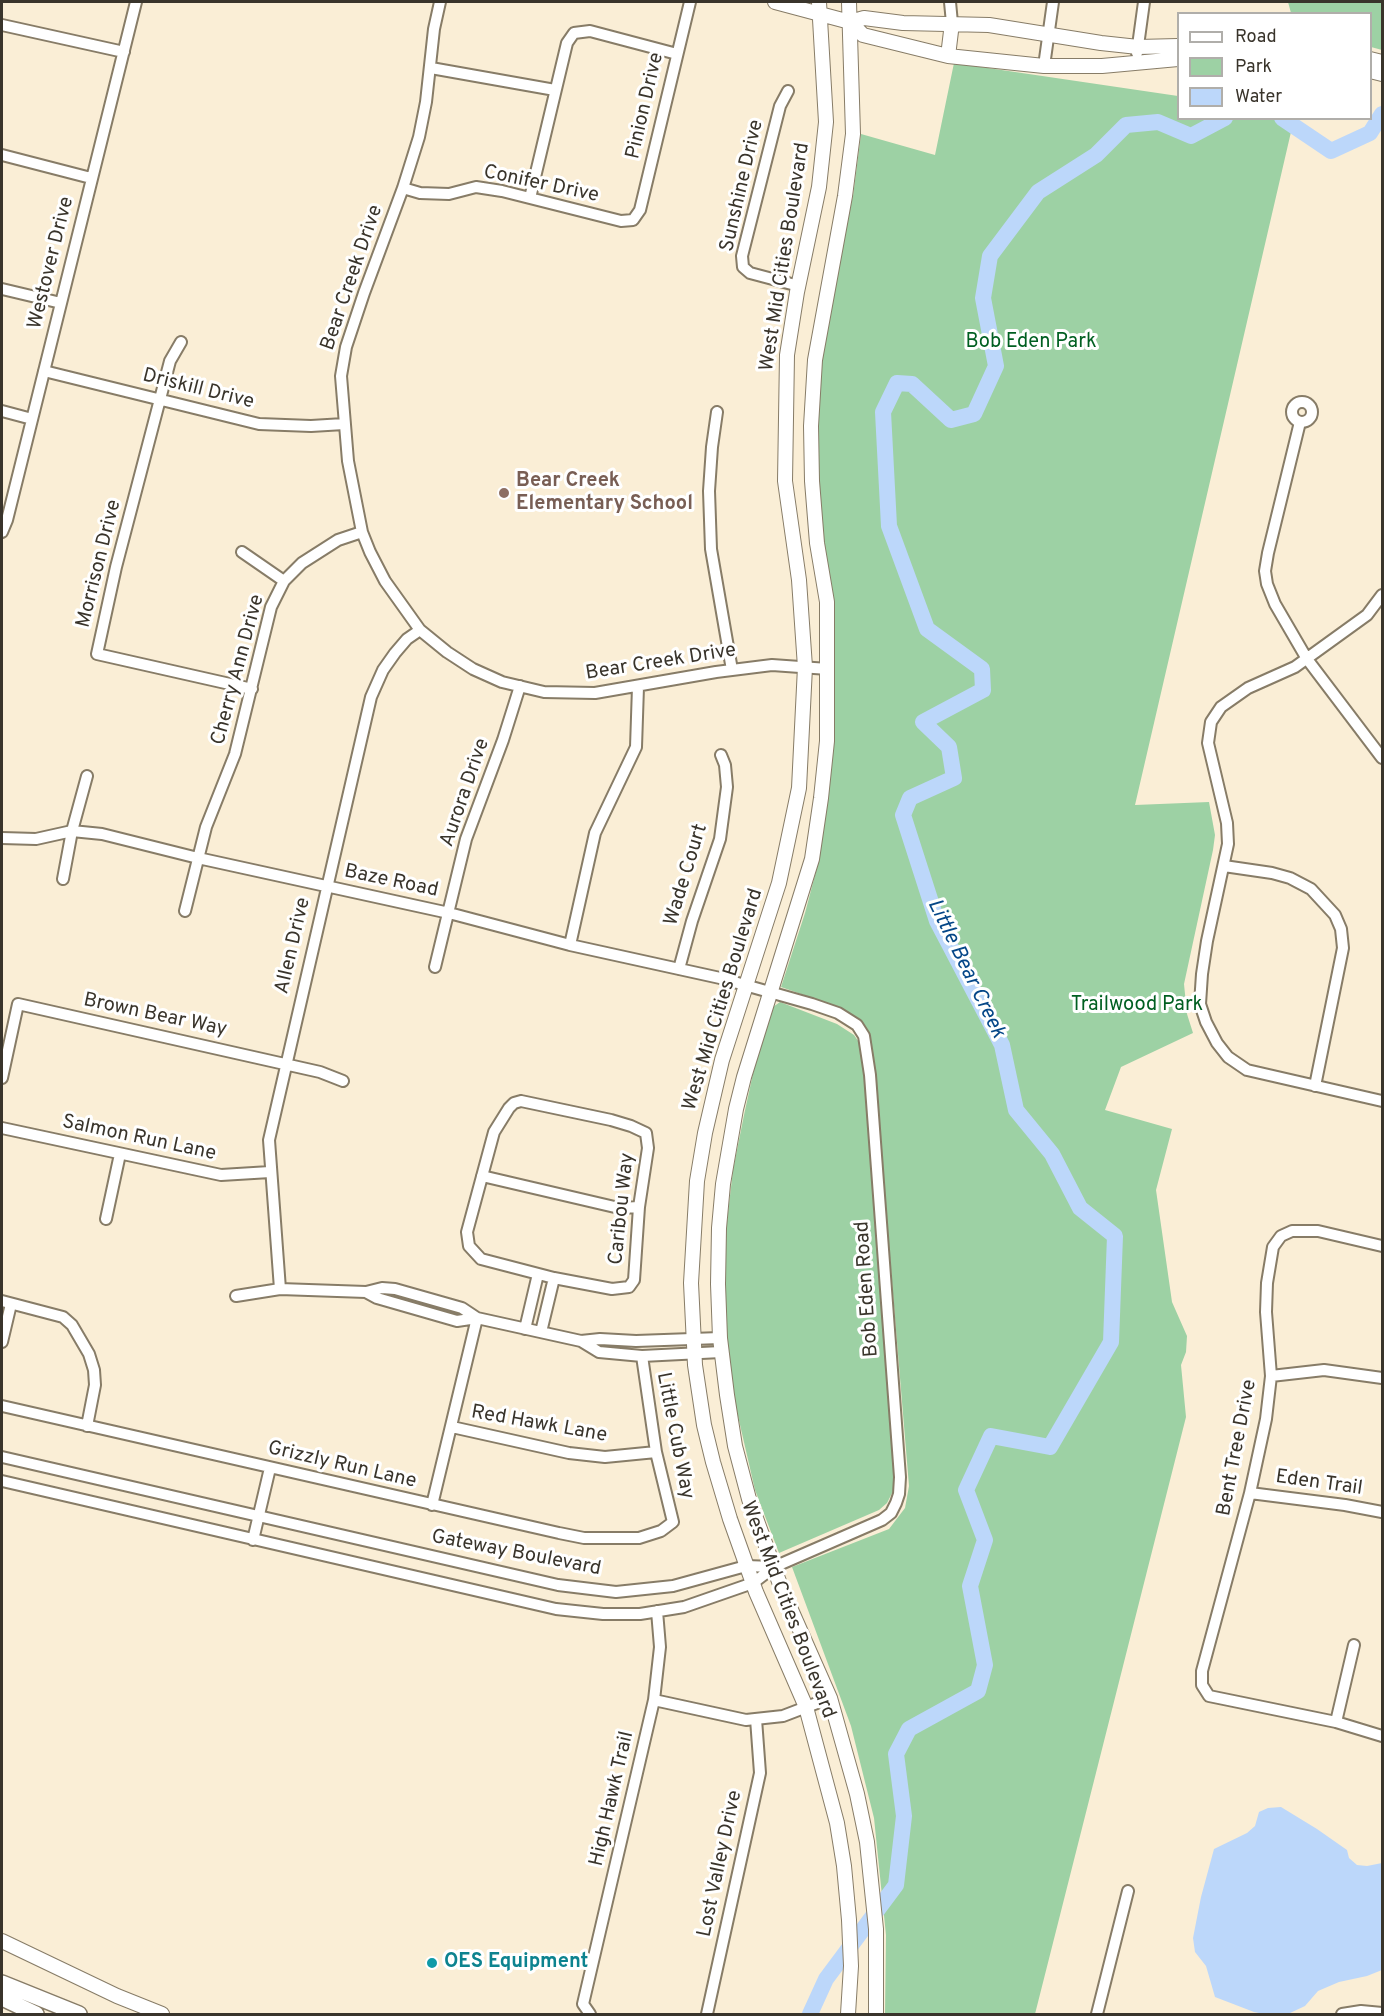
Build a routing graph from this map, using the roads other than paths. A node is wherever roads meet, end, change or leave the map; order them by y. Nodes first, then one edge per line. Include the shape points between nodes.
1 (136, 2) edge
2 (440, 2) edge
3 (690, 2) edge
4 (775, 2) edge
5 (849, 2) edge
6 (950, 2) edge
7 (1053, 2) edge
8 (1144, 2) edge
9 (819, 8) edge
10 (850, 22) junction
11 (951, 23) junction
12 (2, 25) edge
13 (1048, 35) junction
14 (1177, 46) edge
15 (1138, 47) junction
16 (124, 52) junction
17 (677, 54) junction
18 (948, 56) junction
19 (1177, 59) edge
20 (1136, 62) junction
21 (1044, 66) junction
22 (431, 68) junction
23 (555, 90) junction
24 (788, 91) dead end
25 (2, 155) edge
26 (91, 178) junction
27 (403, 188) junction
28 (530, 198) junction
29 (635, 218) joint
30 (799, 286) junction
31 (2, 289) edge
32 (61, 303) junction
33 (181, 342) dead end
34 (44, 371) junction
35 (160, 399) junction
36 (2, 411) edge
37 (717, 412) dead end
38 (32, 419) junction
39 (1300, 422) dead end
40 (344, 424) junction
41 (2, 532) edge
42 (362, 532) junction
43 (242, 552) dead end
44 (284, 581) junction
45 (1383, 595) edge
46 (420, 630) junction
47 (1307, 659) junction
48 (805, 667) junction
49 (828, 669) junction
50 (732, 670) junction
51 (520, 686) junction
52 (638, 687) junction
53 (252, 689) junction
54 (722, 755) dead end
55 (1383, 758) edge
56 (87, 776) dead end
57 (72, 831) junction
58 (2, 838) edge
59 (198, 858) junction
60 (1224, 866) junction
61 (63, 879) dead end
62 (327, 887) junction
63 (185, 911) dead end
64 (449, 913) junction
65 (570, 945) junction
66 (435, 967) dead end
67 (680, 969) junction
68 (746, 986) junction
69 (771, 993) junction
70 (285, 1064) junction
71 (2, 1078) edge
72 (343, 1081) dead end
73 (1315, 1086) junction
74 (1383, 1101) edge
75 (2, 1128) edge
76 (120, 1154) junction
77 (270, 1172) junction
78 (482, 1176) junction
79 (639, 1207) junction
80 (106, 1219) dead end
81 (1383, 1246) edge
82 (538, 1274) junction
83 (554, 1278) junction
84 (280, 1289) junction
85 (236, 1296) dead end
86 (6, 1302) edge
87 (477, 1318) junction
88 (525, 1329) junction
89 (541, 1332) junction
90 (720, 1338) junction
91 (581, 1341) junction
92 (2, 1342) edge
93 (694, 1346) junction
94 (722, 1352) junction
95 (642, 1356) junction
96 (1271, 1376) junction
97 (1383, 1378) edge
98 (2, 1406) edge
99 (87, 1426) junction
100 (452, 1427) junction
101 (656, 1452) junction
102 (2, 1457) edge
103 (270, 1468) junction
104 (2, 1481) edge
105 (1250, 1493) junction
106 (432, 1506) junction
107 (1383, 1512) edge
108 (259, 1517) junction
109 (673, 1522) joint
110 (253, 1540) junction
111 (746, 1566) junction
112 (774, 1567) junction
113 (753, 1583) junction
114 (657, 1611) junction
115 (1354, 1645) dead end
116 (830, 1698) junction
117 (654, 1700) junction
118 (806, 1707) junction
119 (756, 1719) junction
120 (1336, 1722) junction
121 (1383, 1736) edge
122 (1128, 1891) dead end
123 (2, 1941) edge
124 (2, 1983) edge
125 (2, 1998) edge
126 (1383, 2013) edge
127 (36, 2014) edge
128 (79, 2014) edge
129 (162, 2014) edge
130 (590, 2014) edge
131 (707, 2014) edge
132 (848, 2014) edge
133 (876, 2014) edge
134 (1097, 2014) edge
135 (1342, 2014) edge

1 - 16 street, Westover Drive
2 - 22 street, Bear Creek Drive
3 - 17 street, Pinion Drive
4 - 9 main road
5 - 10 main road, West Mid Cities Boulevard
6 - 11 street
7 - 13 street
8 - 15 street
9 - 10 main road
9 - 30 main road, West Mid Cities Boulevard via 825,122 819,187
10 - 11 main road via 864,18
10 - 18 main road via 863,35
10 - 49 main road, West Mid Cities Boulevard via 853,134 815,360 811,426 817,543 827,602
11 - 13 main road
11 - 18 main road
12 - 16 street
13 - 15 main road
13 - 21 street
14 - 15 main road
15 - 20 street
16 - 26 street, Westover Drive
17 - 23 street via 591,31 574,33 567,43
17 - 29 street, Pinion Drive
18 - 21 main road
19 - 20 main road
20 - 21 main road
22 - 23 street
22 - 27 street, Bear Creek Drive via 419,138
23 - 28 street
24 - 30 street, Sunshine Drive via 780,106 742,256 743,267 750,273
25 - 26 street
26 - 32 street, Westover Drive
27 - 28 street, Conifer Drive via 449,194 476,187
27 - 40 street, Bear Creek Drive via 346,347 341,376
28 - 29 street, Conifer Drive via 621,221
30 - 48 main road, West Mid Cities Boulevard via 787,355 785,481 799,580
31 - 32 street
32 - 34 street, Westover Drive
33 - 35 street via 170,361
34 - 35 street, Driskill Drive
34 - 38 street, Westover Drive
35 - 40 street, Driskill Drive via 259,424
35 - 53 street, Morrison Drive via 97,654
36 - 38 street
37 - 50 street via 709,491 711,549
38 - 41 street, Westover Drive
39 - 47 street via 1265,571 1275,604
40 - 42 street, Bear Creek Drive
42 - 44 street, Cherry Ann Drive via 322,549
42 - 46 street, Bear Creek Drive via 385,581
43 - 44 street
44 - 53 street, Cherry Ann Drive via 271,607
45 - 47 street via 1367,615
46 - 51 street, Bear Creek Drive via 473,669
46 - 62 street, Allen Drive via 395,652 371,697
47 - 55 street
47 - 60 street via 1248,688 1221,707 1211,722 1208,743 1227,823
48 - 49 street, Bear Creek Drive
48 - 50 street, Bear Creek Drive via 772,665
48 - 68 main road, West Mid Cities Boulevard via 799,788 779,884
49 - 69 main road, West Mid Cities Boulevard via 826,741 812,859
50 - 52 street, Bear Creek Drive
51 - 52 street, Bear Creek Drive via 575,694
51 - 64 street, Aurora Drive via 466,839
52 - 65 street via 636,747 595,833
53 - 59 street, Cherry Ann Drive via 235,754
54 - 67 street, Wade Court via 727,787 720,839
56 - 57 street
57 - 58 street, Baze Road via 36,839
57 - 59 street, Baze Road via 102,834
57 - 61 street
59 - 62 street, Baze Road
59 - 63 street, Cherry Ann Drive
60 - 73 street via 1202,974 1200,1004 1206,1023 1228,1057 1247,1070
60 - 73 street via 1272,873 1311,889 1335,915 1341,929 1343,948
62 - 64 street, Baze Road
62 - 70 street, Allen Drive
64 - 65 street, Baze Road
64 - 66 street, Aurora Drive
65 - 67 street, Baze Road
67 - 68 street, Baze Road
68 - 69 street, Baze Road
68 - 93 main road, West Mid Cities Boulevard via 715,1088 697,1181 691,1283
69 - 90 main road, West Mid Cities Boulevard via 736,1109 723,1184 718,1262
69 - 112 street, Bob Eden Road via 838,1013 864,1036 900,1477 896,1503 882,1520
70 - 71 street, Brown Bear Way via 18,1005
70 - 72 street, Brown Bear Way
70 - 77 street, Allen Drive via 269,1140
73 - 74 street
75 - 76 street, Salmon Run Lane
76 - 77 street, Salmon Run Lane via 220,1175
76 - 80 street
77 - 84 street, Allen Drive
78 - 79 street via 620,1208
78 - 79 street, Caribou Way via 494,1132 514,1103 521,1101 611,1120 646,1133 648,1148
78 - 82 street via 467,1232 469,1246 481,1259
79 - 83 street, Caribou Way via 634,1280 629,1287 612,1289
81 - 96 street, Bent Tree Drive via 1318,1231 1292,1231 1281,1236 1273,1247 1267,1283
82 - 83 street
82 - 88 street
83 - 89 street
84 - 85 street
84 - 87 street via 382,1294 457,1321
86 - 92 street
86 - 99 street via 63,1317 72,1325 94,1370
87 - 88 street
87 - 100 street
88 - 89 street
89 - 91 street
90 - 93 street
90 - 94 main road, West Mid Cities Boulevard
91 - 93 street
91 - 95 street via 599,1352
93 - 94 street
93 - 95 street
93 - 111 main road, West Mid Cities Boulevard via 704,1425
94 - 112 main road, West Mid Cities Boulevard via 735,1446
95 - 101 street, Little Cub Way
96 - 97 street via 1324,1370
96 - 105 street, Bent Tree Drive
98 - 99 street, Grizzly Run Lane
99 - 103 street, Grizzly Run Lane
100 - 101 street, Red Hawk Lane via 569,1453 605,1457
100 - 106 street
101 - 109 street, Little Cub Way
102 - 108 street, Gateway Boulevard
103 - 106 street, Grizzly Run Lane
103 - 108 street
104 - 110 street
105 - 107 street, Eden Trail
105 - 120 street, Bent Tree Drive via 1202,1671 1202,1685 1209,1696
106 - 109 street, Grizzly Run Lane via 584,1538 639,1538 661,1531
108 - 110 street
108 - 111 street, Gateway Boulevard via 558,1585 616,1592 673,1586
110 - 114 street via 556,1609 603,1614
111 - 112 street, Gateway Boulevard
111 - 113 main road, West Mid Cities Boulevard
112 - 113 street
112 - 116 main road, West Mid Cities Boulevard
113 - 114 street via 684,1607
113 - 118 main road, West Mid Cities Boulevard
114 - 117 street, High Hawk Trail via 660,1647
115 - 120 street
116 - 118 street
116 - 133 main road, West Mid Cities Boulevard via 867,1842 876,1929
117 - 119 street
117 - 130 street, High Hawk Trail via 583,2004
118 - 119 street via 783,1716
118 - 132 main road, West Mid Cities Boulevard via 837,1823 844,1866 851,1966
119 - 131 street, Lost Valley Drive via 760,1773
120 - 121 street
122 - 134 street
123 - 129 main road
124 - 128 highway
125 - 127 highway
126 - 135 street

